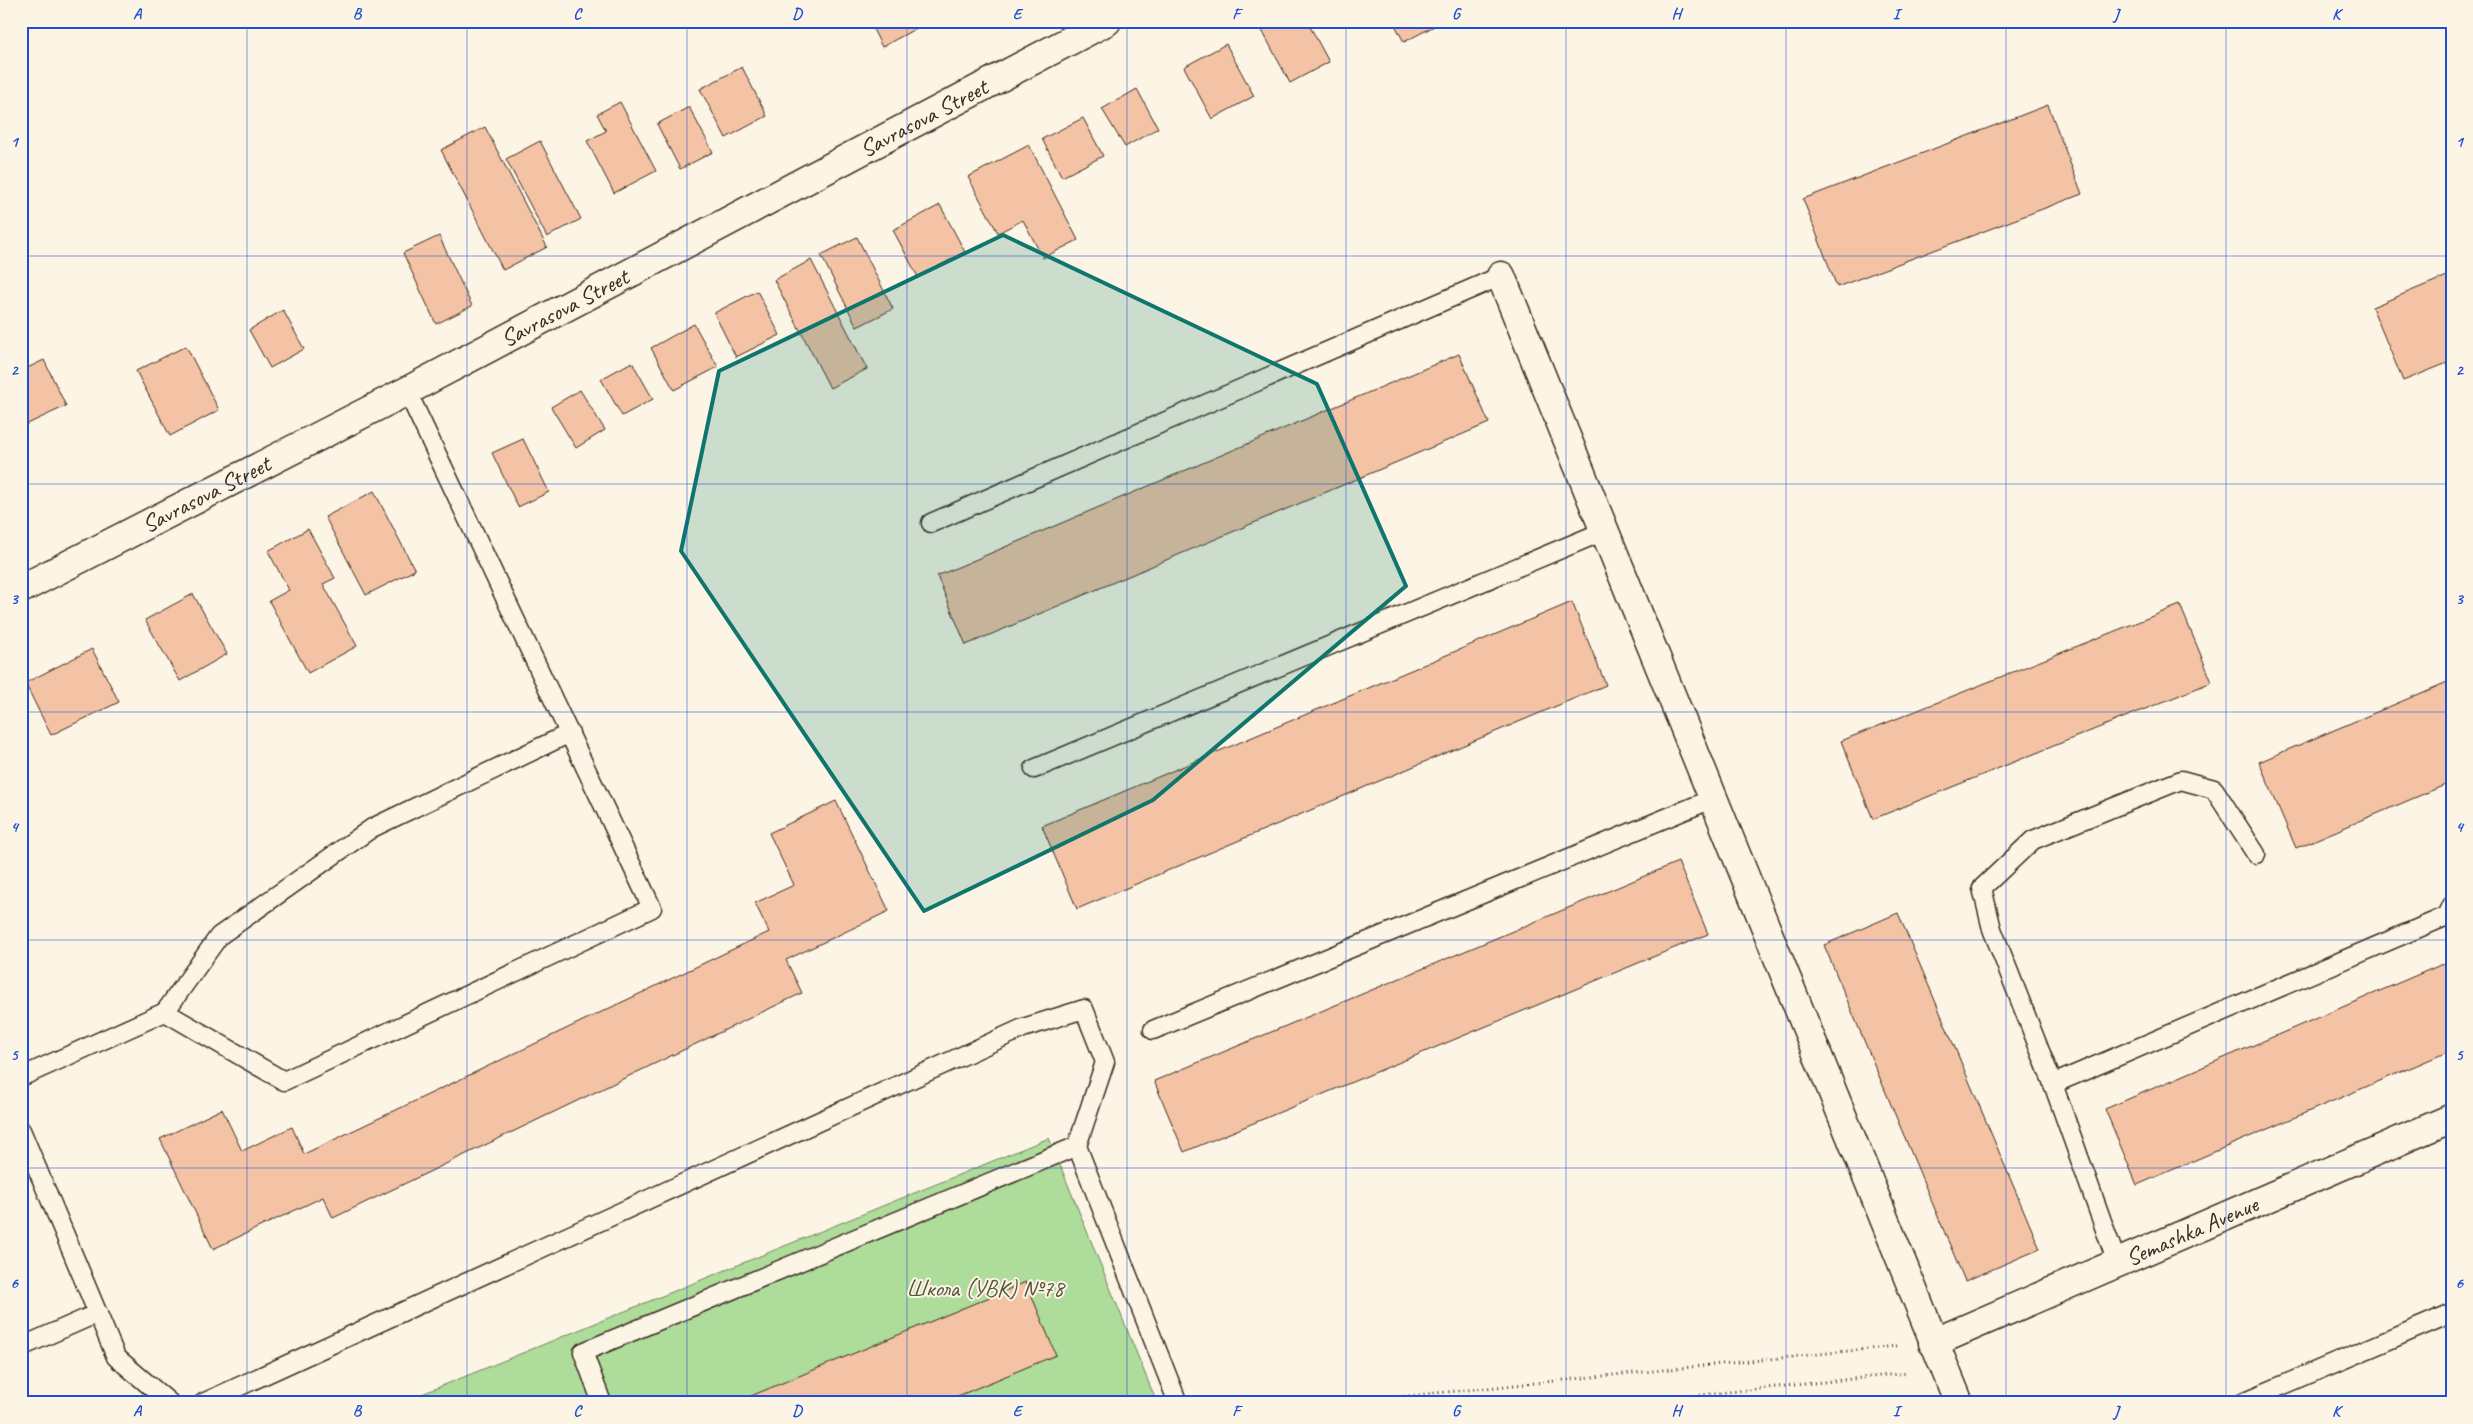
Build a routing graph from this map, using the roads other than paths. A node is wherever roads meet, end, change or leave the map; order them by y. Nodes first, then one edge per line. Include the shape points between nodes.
1 (1107, 21) edge
2 (1501, 276) joint
3 (407, 391) junction
4 (931, 523) dead end
5 (1604, 531) junction
6 (21, 589) edge
7 (570, 733) junction
8 (1034, 769) dead end
9 (1712, 799) junction
10 (2256, 854) dead end
11 (2452, 905) edge
12 (165, 1012) junction
13 (1153, 1030) dead end
14 (21, 1077) edge
15 (2053, 1084) junction
16 (2452, 1118) edge
17 (21, 1130) edge
18 (1077, 1146) junction
19 (2117, 1263) junction
20 (98, 1313) junction
21 (2452, 1313) edge
22 (1933, 1343) junction
23 (21, 1348) edge
24 (170, 1403) edge
25 (203, 1403) edge
26 (602, 1403) edge
27 (1178, 1403) edge
28 (1959, 1403) edge
29 (2241, 1403) edge

1 - 3 street, Savrasova Street
2 - 4 lane
2 - 5 street
3 - 6 street, Savrasova Street
3 - 7 lane
5 - 8 lane
5 - 9 street
7 - 12 lane via 372,828 219,936
7 - 12 lane via 652,908 284,1081
9 - 13 lane
9 - 22 street
10 - 15 lane via 2214,789 2181,780 2033,840 1982,888 1992,929
11 - 15 lane via 2447,916
12 - 14 lane
15 - 19 lane
16 - 19 street, Semashka Avenue
17 - 20 lane
18 - 25 lane via 1105,1062 1084,1009 1024,1028
18 - 26 lane via 583,1352
18 - 27 lane
19 - 22 street, Semashka Avenue
20 - 23 lane
20 - 24 lane via 116,1357
21 - 29 lane
22 - 28 street

